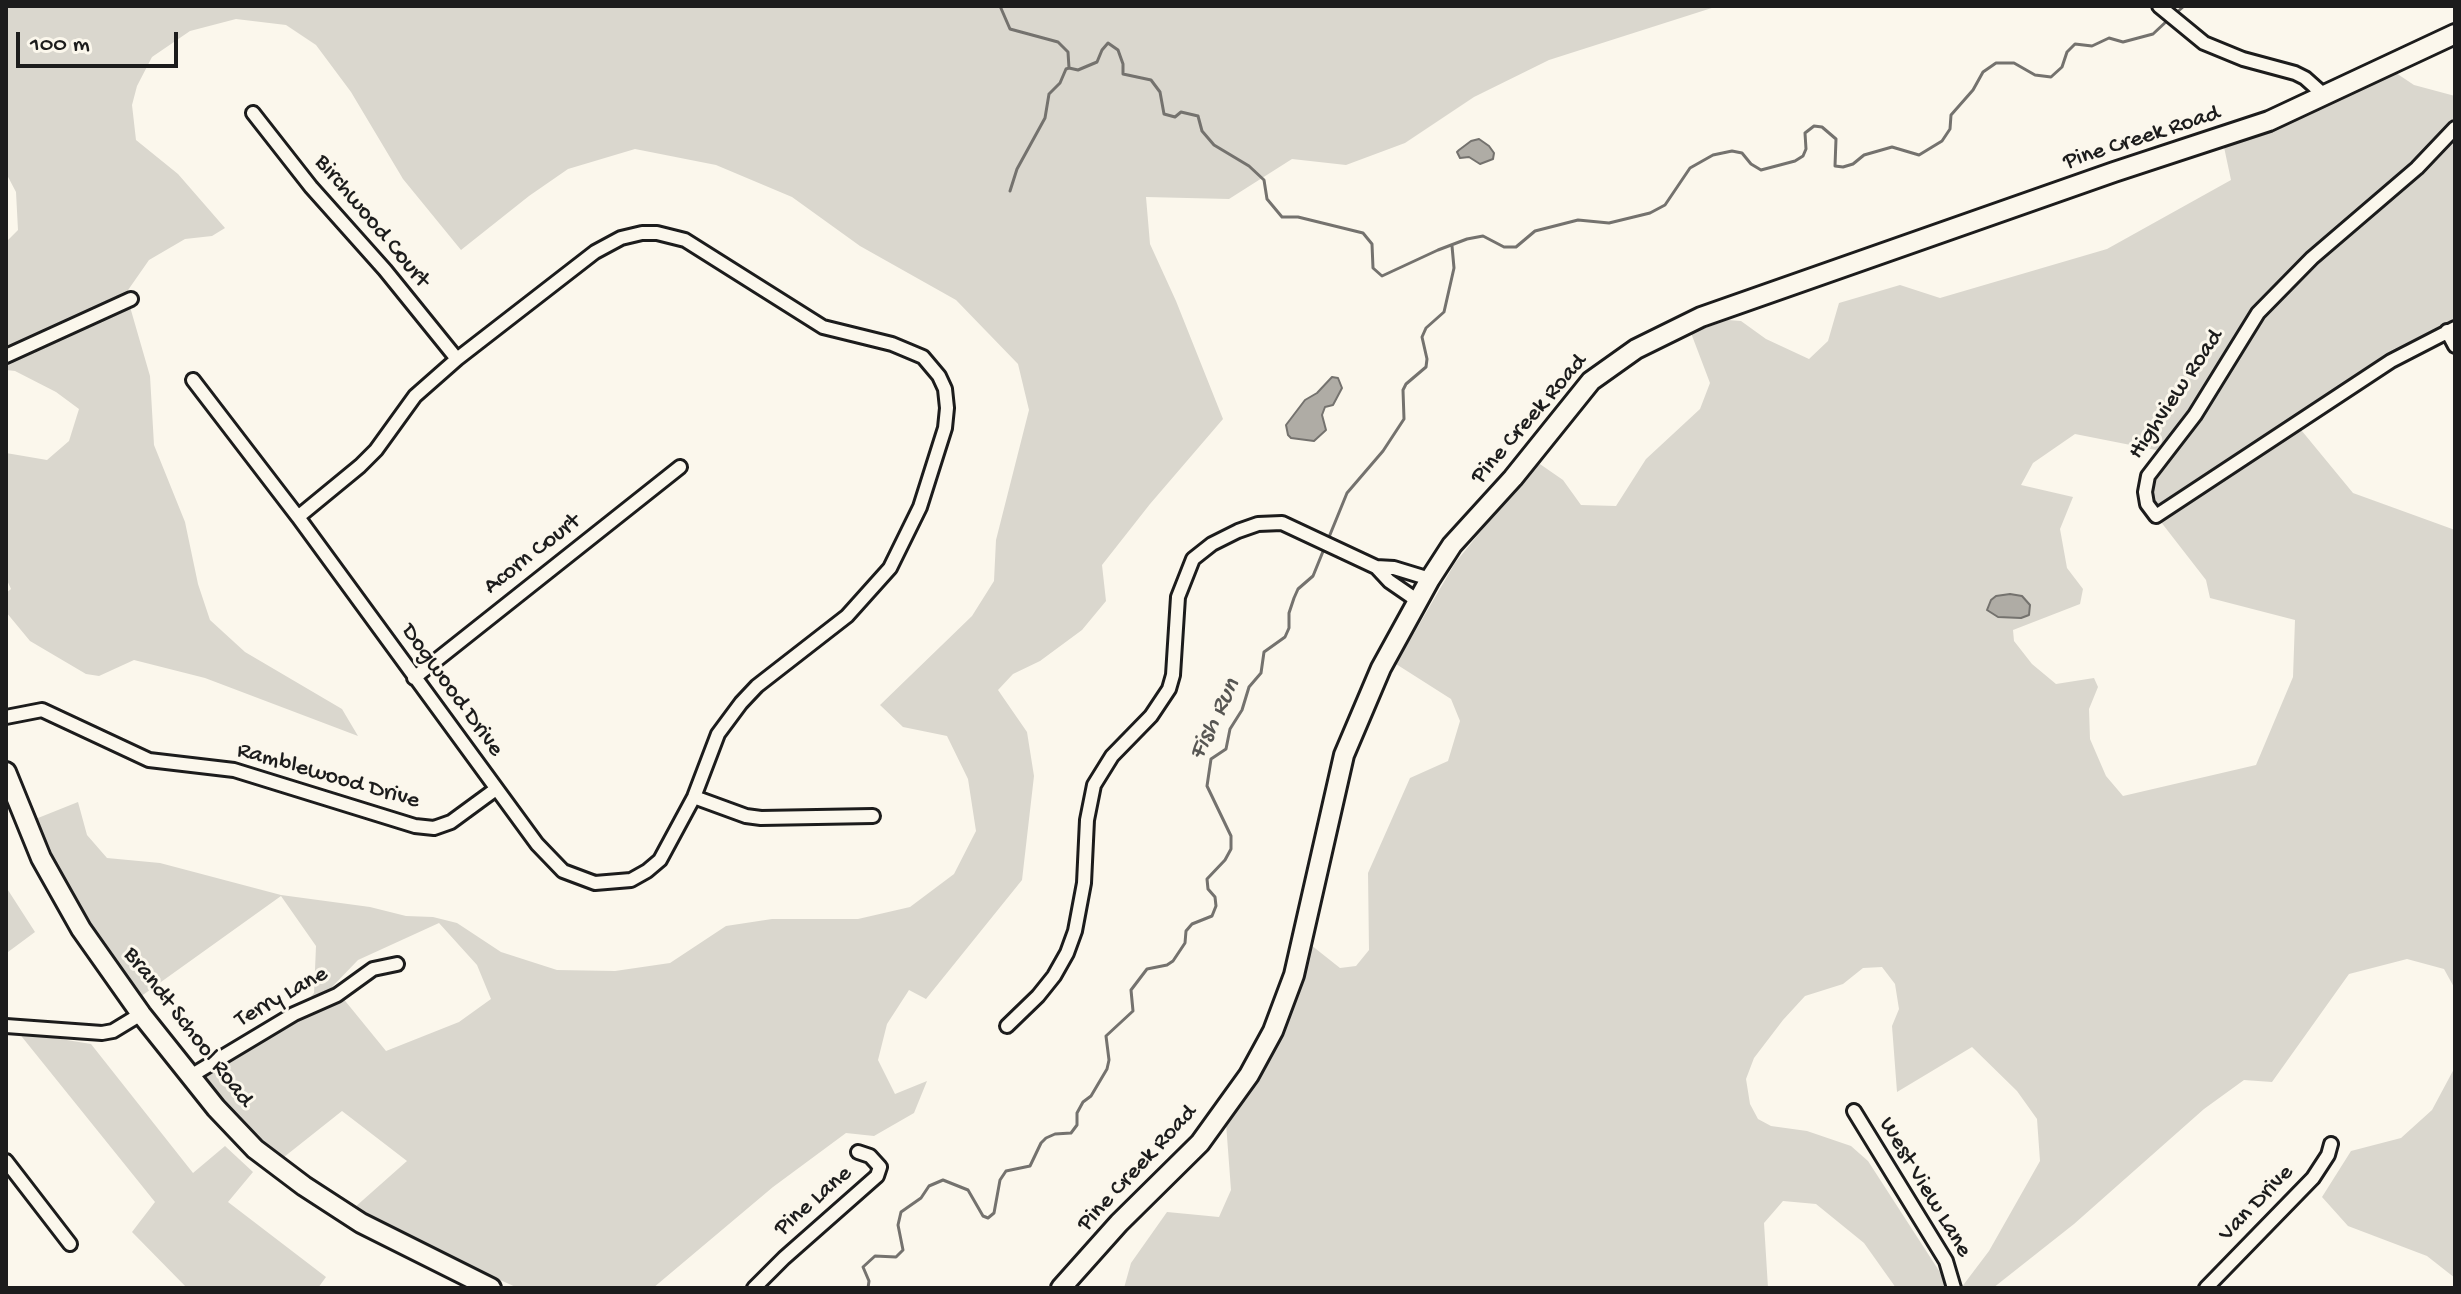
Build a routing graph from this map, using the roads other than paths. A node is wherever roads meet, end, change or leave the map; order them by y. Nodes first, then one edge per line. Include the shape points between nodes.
1 (2159, 6) edge
2 (2455, 34) edge
3 (2324, 95) junction
4 (253, 113) dead end
5 (2455, 128) edge
6 (131, 299) dead end
7 (2451, 329) edge
8 (2455, 346) edge
9 (6, 356) edge
10 (457, 359) junction
11 (193, 380) dead end
12 (680, 467) dead end
13 (298, 517) junction
14 (1376, 567) junction
15 (1430, 579) junction
16 (1418, 601) junction
17 (414, 678) junction
18 (6, 717) edge
19 (6, 773) edge
20 (496, 789) junction
21 (694, 797) junction
22 (873, 816) dead end
23 (397, 964) dead end
24 (141, 1014) junction
25 (6, 1026) edge
26 (1007, 1026) dead end
27 (189, 1077) junction
28 (1854, 1111) dead end
29 (2331, 1144) dead end
30 (858, 1152) dead end
31 (6, 1161) edge
32 (70, 1244) dead end
33 (491, 1288) edge
34 (754, 1288) edge
35 (1061, 1288) edge
36 (1954, 1288) edge
37 (2206, 1288) edge

1 - 3 street via 2204,43 2295,73
2 - 3 street, Pine Creek Road
3 - 15 street, Pine Creek Road via 2269,121 1701,317 1636,349 1591,381 1452,545
4 - 10 street, Birchwood Court
5 - 7 street, Highview Road via 2258,313 2195,415 2148,476 2147,504 2156,516 2391,361
6 - 9 street
7 - 8 street
10 - 13 street, Dogwood Drive via 415,396 368,458
10 - 21 street, Dogwood Drive via 595,252 621,238 657,233 700,248 823,327 913,351 939,376 945,389 945,428 920,507 890,568 847,616 741,703 718,734
11 - 13 street
12 - 17 street, Acorn Court
13 - 17 street, Dogwood Drive
14 - 15 street
14 - 16 street
14 - 26 street via 1282,523 1238,531 1193,559 1178,597 1169,689 1094,785 1082,893 1067,953 1038,996
15 - 16 street, Pine Creek Road
16 - 35 street, Pine Creek Road via 1376,678 1344,755 1302,944 1273,1031 1200,1143
17 - 20 street, Dogwood Drive
18 - 20 street, Ramblewood Drive via 30,710 52,712 149,760 234,770 415,826 434,828 451,822
19 - 24 street, Brandt School Road via 58,891
20 - 21 street, Dogwood Drive via 563,871 612,884 631,880 660,860
21 - 22 street via 761,818
23 - 27 street, Terry Lane via 373,969 337,995 294,1014
24 - 25 street via 102,1033
24 - 27 street, Brandt School Road
27 - 33 street, Brandt School Road via 285,1174 361,1223
28 - 36 street, West View Lane via 1946,1261
29 - 37 street, Van Drive via 2313,1178
30 - 34 street, Pine Lane via 880,1167 877,1176
31 - 32 street

